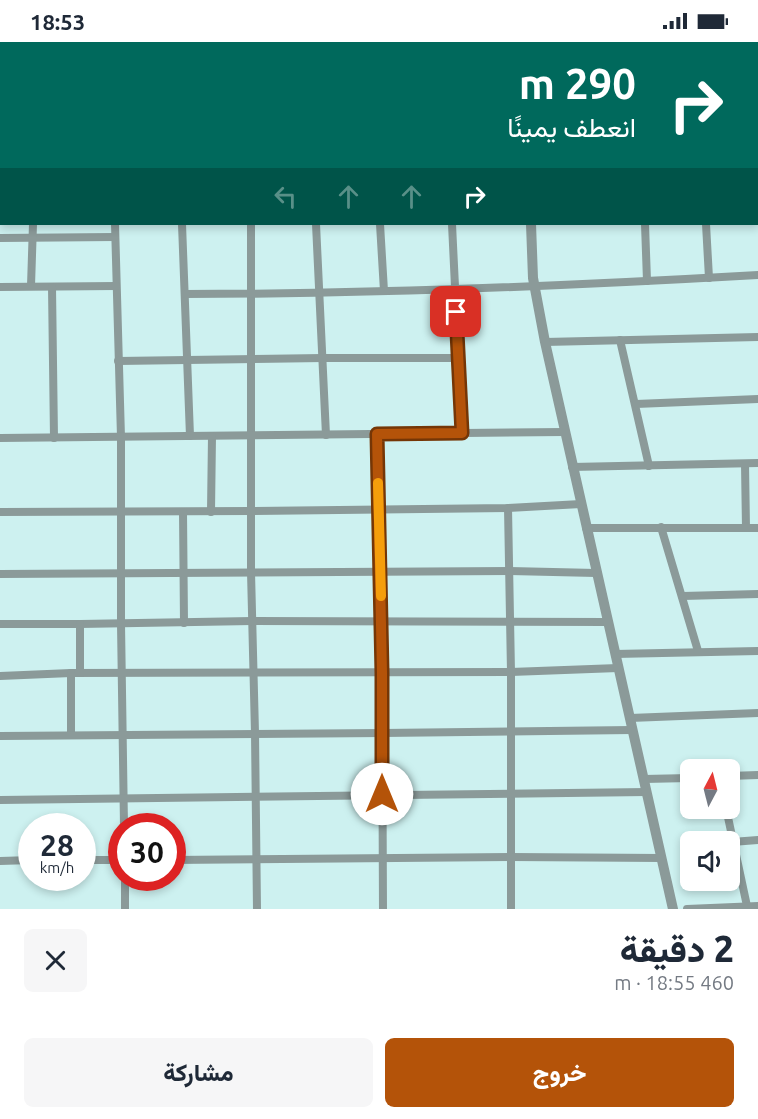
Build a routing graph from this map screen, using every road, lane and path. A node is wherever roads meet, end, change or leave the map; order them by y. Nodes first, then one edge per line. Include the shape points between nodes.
1 (33, 225) edge
2 (115, 225) edge
3 (182, 225) edge
4 (251, 225) edge
5 (316, 225) edge
6 (380, 225) edge
7 (452, 225) edge
8 (531, 225) edge
9 (645, 225) edge
10 (706, 225) edge
11 (115, 237) junction
12 (0, 238) edge
13 (32, 238) junction
14 (758, 275) edge
15 (709, 278) junction
16 (647, 281) junction
17 (31, 286) junction
18 (52, 286) junction
19 (116, 286) junction
20 (534, 286) junction
21 (0, 287) edge
22 (455, 289) junction
23 (384, 291) junction
24 (320, 293) junction
25 (185, 294) junction
26 (251, 294) junction
27 (758, 337) edge
28 (620, 340) junction
29 (545, 342) junction
30 (323, 358) junction
31 (459, 358) junction
32 (252, 359) junction
33 (187, 360) junction
34 (118, 361) junction
35 (758, 399) edge
36 (636, 404) junction
37 (564, 432) junction
38 (462, 433) junction
39 (377, 434) junction
40 (252, 435) junction
41 (326, 435) junction
42 (121, 436) junction
43 (190, 436) junction
44 (212, 436) junction
45 (0, 438) edge
46 (54, 438) junction
47 (758, 463) edge
48 (745, 464) junction
49 (650, 466) junction
50 (572, 467) junction
51 (581, 504) junction
52 (508, 508) junction
53 (379, 509) junction
54 (251, 511) junction
55 (0, 512) edge
56 (122, 512) junction
57 (183, 512) junction
58 (211, 512) junction
59 (661, 527) junction
60 (586, 528) junction
61 (746, 528) junction
62 (758, 528) edge
63 (510, 571) junction
64 (251, 572) junction
65 (380, 572) junction
66 (121, 573) junction
67 (183, 573) junction
68 (596, 573) junction
69 (0, 574) edge
70 (758, 594) edge
71 (683, 596) junction
72 (252, 621) junction
73 (510, 621) junction
74 (381, 622) junction
75 (608, 622) junction
76 (184, 623) junction
77 (0, 624) edge
78 (80, 624) junction
79 (121, 624) junction
80 (699, 651) junction
81 (758, 651) edge
82 (615, 654) junction
83 (618, 668) junction
84 (511, 672) junction
85 (75, 673) junction
86 (254, 673) junction
87 (382, 673) junction
88 (122, 674) junction
89 (0, 676) edge
90 (758, 713) edge
91 (630, 718) junction
92 (632, 730) junction
93 (511, 732) junction
94 (255, 733) junction
95 (383, 733) junction
96 (71, 735) junction
97 (123, 735) junction
98 (0, 736) edge
99 (740, 776) edge
100 (758, 776) edge
101 (680, 778) edge
102 (644, 779) junction
103 (647, 792) junction
104 (510, 793) junction
105 (382, 794) junction
106 (256, 798) junction
107 (124, 799) junction
108 (0, 800) edge
109 (124, 813) edge
110 (758, 840) edge
111 (740, 841) edge
112 (383, 857) junction
113 (511, 857) junction
114 (662, 858) junction
115 (257, 859) junction
116 (18, 860) edge
117 (186, 860) edge
118 (0, 861) edge
119 (740, 876) edge
120 (125, 891) edge
121 (747, 906) junction
122 (758, 906) edge
123 (125, 909) edge
124 (257, 909) edge
125 (383, 909) edge
126 (511, 909) edge
127 (673, 909) edge
128 (687, 909) edge

1 - 13 street
2 - 11 street
3 - 25 street
4 - 26 street
5 - 24 street
6 - 23 street
7 - 22 street
8 - 20 street
9 - 16 street
10 - 15 street
11 - 13 street
11 - 19 street
12 - 13 street
13 - 17 street
14 - 15 street
15 - 16 street
16 - 20 street
17 - 18 street
17 - 21 street
18 - 19 street
18 - 46 street
19 - 34 street
20 - 22 street
20 - 29 street
22 - 23 street
22 - 31 street
23 - 24 street
24 - 26 street
24 - 30 street
25 - 26 street
25 - 33 street
26 - 32 street
27 - 28 street
28 - 29 street
28 - 36 street
29 - 37 street
30 - 31 street
30 - 32 street
30 - 41 street
31 - 38 street
32 - 33 street
32 - 40 street
33 - 34 street
33 - 43 street
34 - 42 street
35 - 36 street
36 - 49 street
37 - 38 street
37 - 50 street
38 - 39 street
39 - 41 street
39 - 53 street
40 - 41 street
40 - 44 street
40 - 54 street
42 - 43 street
42 - 46 street
42 - 56 street
43 - 44 street
44 - 58 street
45 - 46 street
47 - 48 street
48 - 49 street
48 - 61 street
49 - 50 street
50 - 51 street
51 - 52 street
51 - 60 street
52 - 53 street
52 - 63 street
53 - 54 street
53 - 65 street
54 - 58 street
54 - 64 street
55 - 56 street
56 - 57 street
56 - 66 street
57 - 58 street
57 - 67 street
59 - 60 street
59 - 61 street
59 - 71 street
60 - 68 street
61 - 62 street
63 - 65 street
63 - 68 street
63 - 73 street
64 - 65 street
64 - 67 street
64 - 72 street
65 - 74 street
66 - 67 street
66 - 69 street
66 - 79 street
67 - 76 street
68 - 75 street
70 - 71 street
71 - 80 street
72 - 74 street
72 - 76 street
72 - 86 street
73 - 74 street
73 - 75 street
73 - 84 street
74 - 87 street
75 - 82 street
76 - 79 street
77 - 78 street
78 - 79 street
78 - 85 street
79 - 88 street
80 - 81 street
80 - 82 street
82 - 83 street
83 - 84 street
83 - 91 street
84 - 87 street
84 - 93 street
85 - 88 street
85 - 89 street
85 - 96 street
86 - 87 street
86 - 88 street
86 - 94 street
87 - 95 street
88 - 97 street
90 - 91 street
91 - 92 street
92 - 93 street
92 - 102 street
93 - 95 street
93 - 104 street
94 - 95 street
94 - 97 street
94 - 106 street
95 - 105 street
96 - 97 street
96 - 98 street
97 - 107 street
99 - 100 street
101 - 102 street
102 - 103 street
103 - 104 street
103 - 114 street
104 - 105 street
104 - 113 street
105 - 106 street
105 - 112 street
106 - 107 street
106 - 115 street
107 - 108 street
107 - 109 street
110 - 111 street
112 - 113 street
112 - 115 street
112 - 125 street
113 - 114 street
113 - 126 street
114 - 127 street
115 - 117 street
115 - 124 street
116 - 118 street
119 - 121 street
120 - 123 street
121 - 122 street
121 - 128 street

